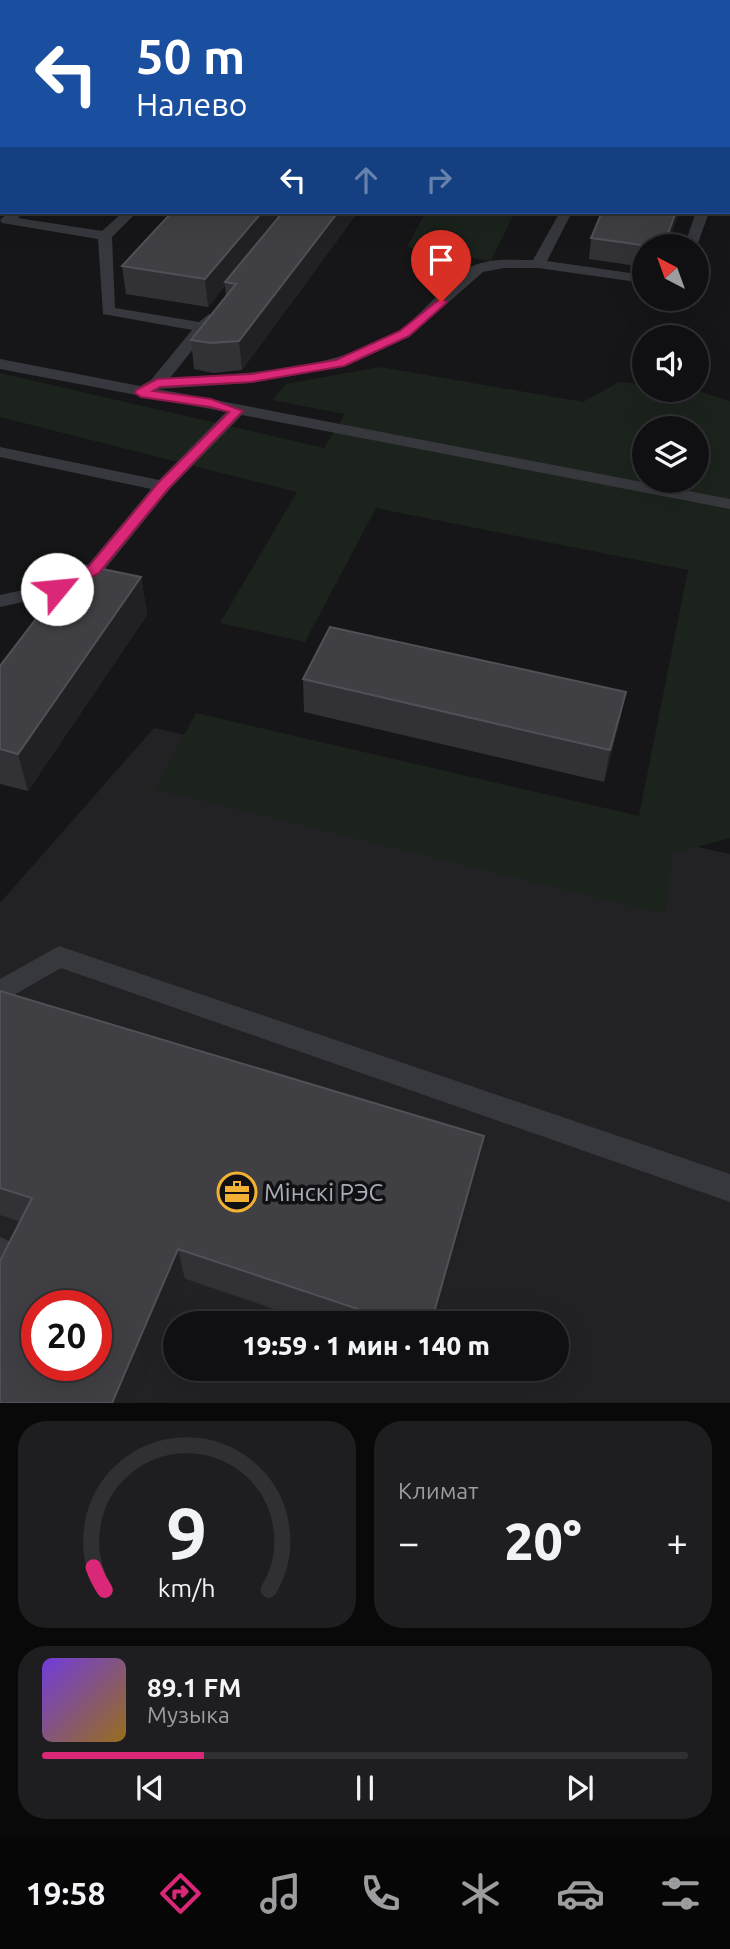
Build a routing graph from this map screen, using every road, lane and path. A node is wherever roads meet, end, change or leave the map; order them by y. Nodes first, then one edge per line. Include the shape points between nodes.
1 (14, 214) edge
2 (129, 214) edge
3 (565, 214) edge
4 (701, 214) edge
5 (695, 234) edge
6 (105, 236) junction
7 (538, 264) junction
8 (632, 277) edge
9 (220, 306) edge
10 (203, 327) junction
11 (0, 364) edge
12 (157, 383) junction
13 (141, 393) junction
14 (237, 411) junction
15 (0, 452) edge
16 (163, 486) junction
17 (730, 504) edge
18 (0, 601) edge
19 (0, 992) edge
20 (730, 1188) edge
21 (0, 1252) edge
22 (0, 1271) edge

1 - 6 lane via 7,220
2 - 6 lane
3 - 7 lane
4 - 5 lane
6 - 10 lane via 108,311
7 - 8 lane
7 - 12 lane via 478,269 404,334 340,363 251,378
9 - 10 lane
10 - 12 lane
11 - 13 lane
12 - 13 lane
13 - 14 lane
14 - 16 lane
14 - 17 lane
15 - 16 lane
16 - 18 lane via 94,570 57,589
19 - 20 lane via 59,957
21 - 22 lane via 8,1255

